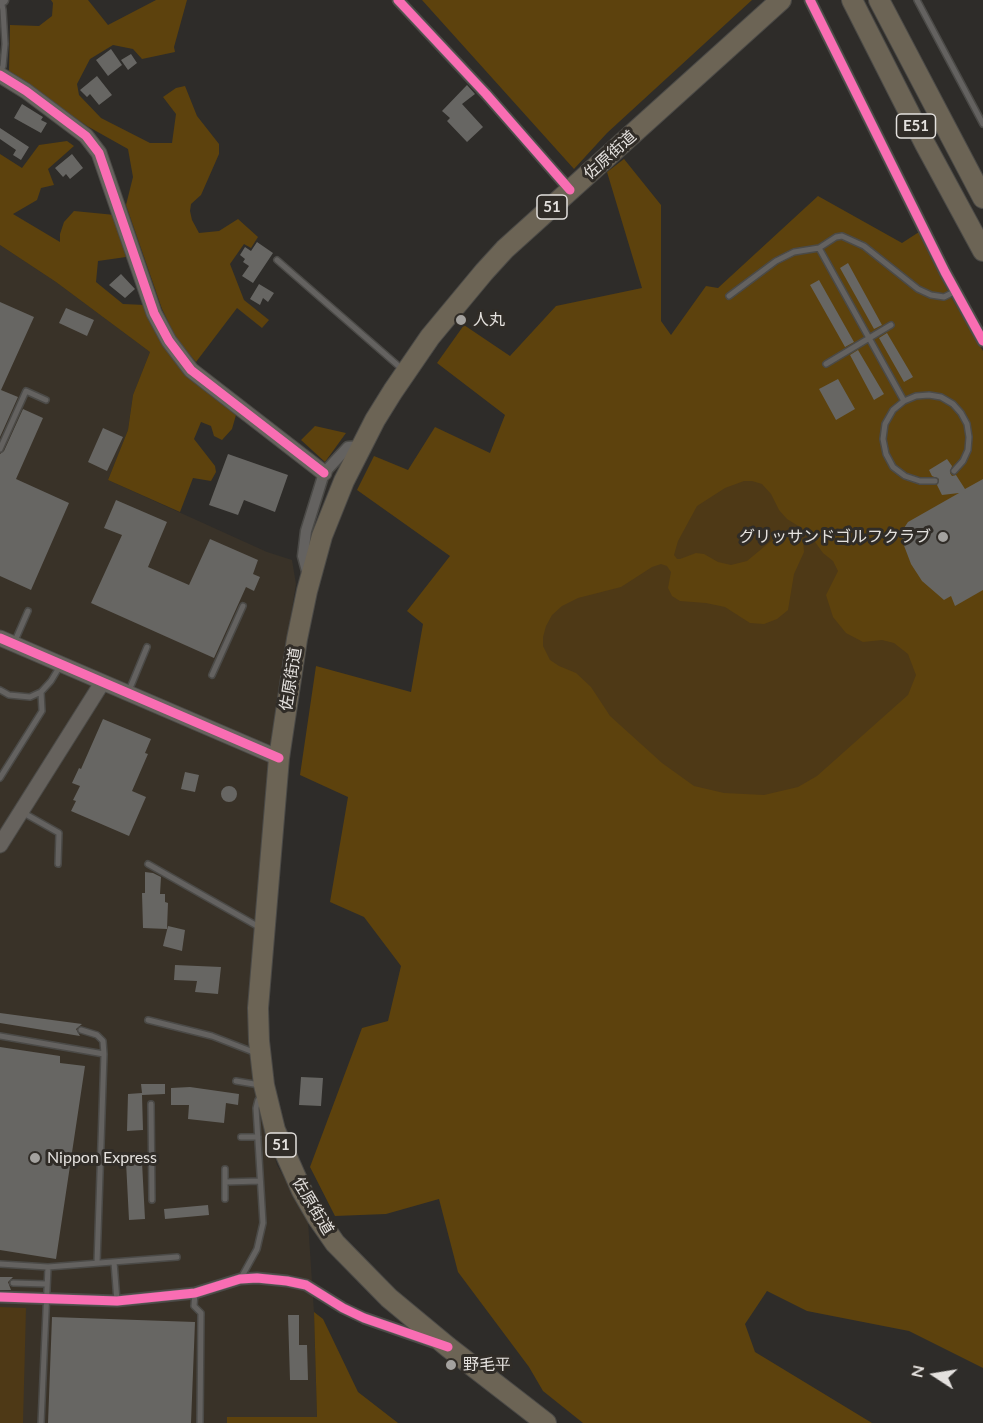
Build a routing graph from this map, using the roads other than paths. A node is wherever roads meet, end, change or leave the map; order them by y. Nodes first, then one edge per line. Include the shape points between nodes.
1 (1, 0) edge
2 (398, 0) edge
3 (781, 0) edge
4 (810, 0) edge
5 (852, 0) edge
6 (879, 0) edge
7 (917, 0) edge
8 (0, 74) edge
9 (983, 124) edge
10 (570, 190) junction
11 (983, 198) edge
12 (819, 248) junction
13 (983, 251) edge
14 (277, 260) dead end
15 (956, 291) junction
16 (729, 296) dead end
17 (891, 325) dead end
18 (869, 338) junction
19 (983, 341) edge
20 (826, 364) dead end
21 (406, 372) junction
22 (46, 400) dead end
23 (904, 400) junction
24 (360, 446) junction
25 (0, 449) edge
26 (954, 471) dead end
27 (324, 473) junction
28 (935, 481) dead end
29 (310, 581) junction
30 (243, 606) dead end
31 (28, 611) dead end
32 (7, 641) edge
33 (147, 647) dead end
34 (61, 665) junction
35 (212, 675) dead end
36 (102, 683) junction
37 (0, 690) edge
38 (41, 692) junction
39 (128, 694) junction
40 (279, 758) junction
41 (0, 778) edge
42 (22, 812) junction
43 (0, 845) edge
44 (58, 864) dead end
45 (147, 864) dead end
46 (263, 929) junction
47 (148, 1020) dead end
48 (81, 1030) dead end
49 (0, 1036) edge
50 (104, 1054) junction
51 (260, 1054) junction
52 (236, 1080) dead end
53 (265, 1091) junction
54 (151, 1104) dead end
55 (241, 1137) dead end
56 (258, 1137) junction
57 (225, 1169) dead end
58 (260, 1181) junction
59 (225, 1182) junction
60 (225, 1199) dead end
61 (152, 1200) dead end
62 (177, 1257) dead end
63 (114, 1262) junction
64 (97, 1263) junction
65 (0, 1264) edge
66 (48, 1267) junction
67 (240, 1279) junction
68 (13, 1283) dead end
69 (47, 1284) junction
70 (195, 1293) junction
71 (0, 1297) edge
72 (46, 1299) junction
73 (117, 1301) junction
74 (448, 1347) junction
75 (40, 1423) edge
76 (201, 1423) edge
77 (546, 1423) edge

1 - 8 lane via 4,44
2 - 10 street
3 - 10 highway, 佐原街道 / 51
4 - 15 street
5 - 13 highway, E51
6 - 11 highway, E51
7 - 9 lane
8 - 27 street via 86,136 99,153 154,313 190,370
10 - 21 highway, 佐原街道 / 51 via 484,272
12 - 15 lane via 842,236 864,246 918,289 944,297
12 - 16 lane via 794,252 776,261
12 - 18 lane
14 - 21 lane
15 - 19 street
17 - 18 lane
18 - 20 lane
18 - 23 lane
21 - 24 highway, 佐原街道 / 51
22 - 25 lane via 26,391
23 - 26 lane via 929,394 941,397 962,413 969,443 963,461
23 - 28 lane via 892,410 885,424 886,454 893,467 905,476
24 - 27 street via 348,447
24 - 29 highway, 佐原街道 / 51 via 330,515
27 - 29 street via 306,531 303,556
29 - 40 highway, 佐原街道 / 51
30 - 35 lane
31 - 32 lane
32 - 34 street
33 - 39 lane
34 - 36 street
34 - 38 lane
36 - 39 street
36 - 42 street
37 - 38 lane via 30,698
38 - 41 lane via 42,711
39 - 40 street
40 - 46 highway, 佐原街道 / 51
42 - 43 street
42 - 44 lane via 59,833
45 - 46 lane
46 - 51 highway, 佐原街道 / 51 via 258,1008
47 - 51 lane via 212,1036
48 - 50 lane via 103,1041
49 - 50 lane
50 - 64 lane
51 - 53 highway, 佐原街道 / 51
52 - 53 lane
53 - 56 lane via 256,1108
53 - 74 highway, 佐原街道 / 51 via 275,1130 302,1191 335,1243 389,1298
54 - 61 lane
55 - 56 lane
56 - 58 lane
57 - 59 lane
58 - 59 lane
58 - 67 lane via 263,1223 257,1249
59 - 60 lane
62 - 63 lane
63 - 64 lane
63 - 73 lane
64 - 66 lane
65 - 66 lane
66 - 69 lane
67 - 70 street
67 - 74 street via 306,1286 364,1318
68 - 69 lane
69 - 72 lane
70 - 73 street
70 - 76 lane via 194,1306 201,1313
71 - 72 street
72 - 73 street
72 - 75 lane
74 - 77 highway, 佐原街道 / 51

